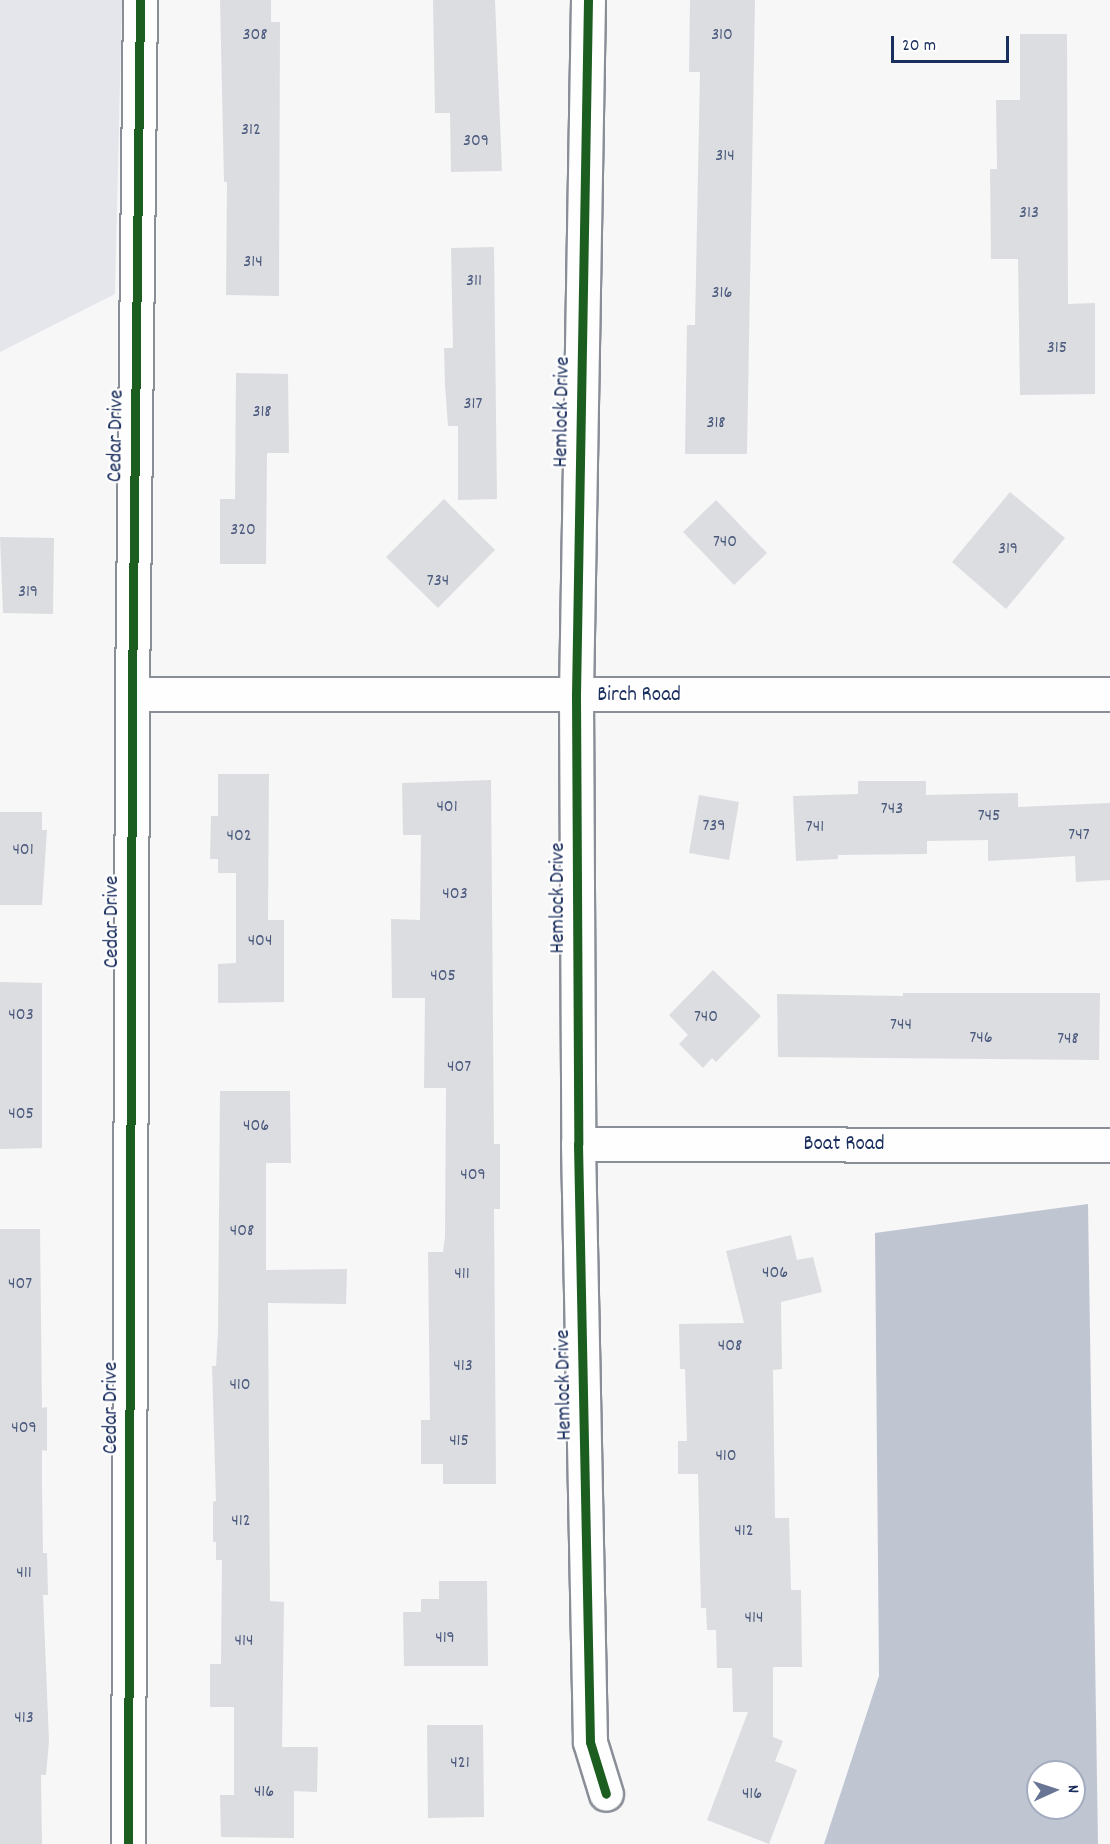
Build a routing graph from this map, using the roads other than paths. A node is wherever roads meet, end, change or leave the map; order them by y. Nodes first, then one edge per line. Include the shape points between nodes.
1 (140, 0) edge
2 (588, 0) edge
3 (132, 694) junction
4 (1110, 694) edge
5 (576, 696) junction
6 (578, 1144) junction
7 (1110, 1145) edge
8 (606, 1794) dead end
9 (128, 1844) edge

1 - 3 street, Cedar Drive
2 - 5 street, Hemlock Drive
3 - 5 street, Birch Road
3 - 9 street, Cedar Drive
4 - 5 street, Birch Road
5 - 6 street, Hemlock Drive
6 - 7 street, Boat Road
6 - 8 street, Hemlock Drive via 590,1742

